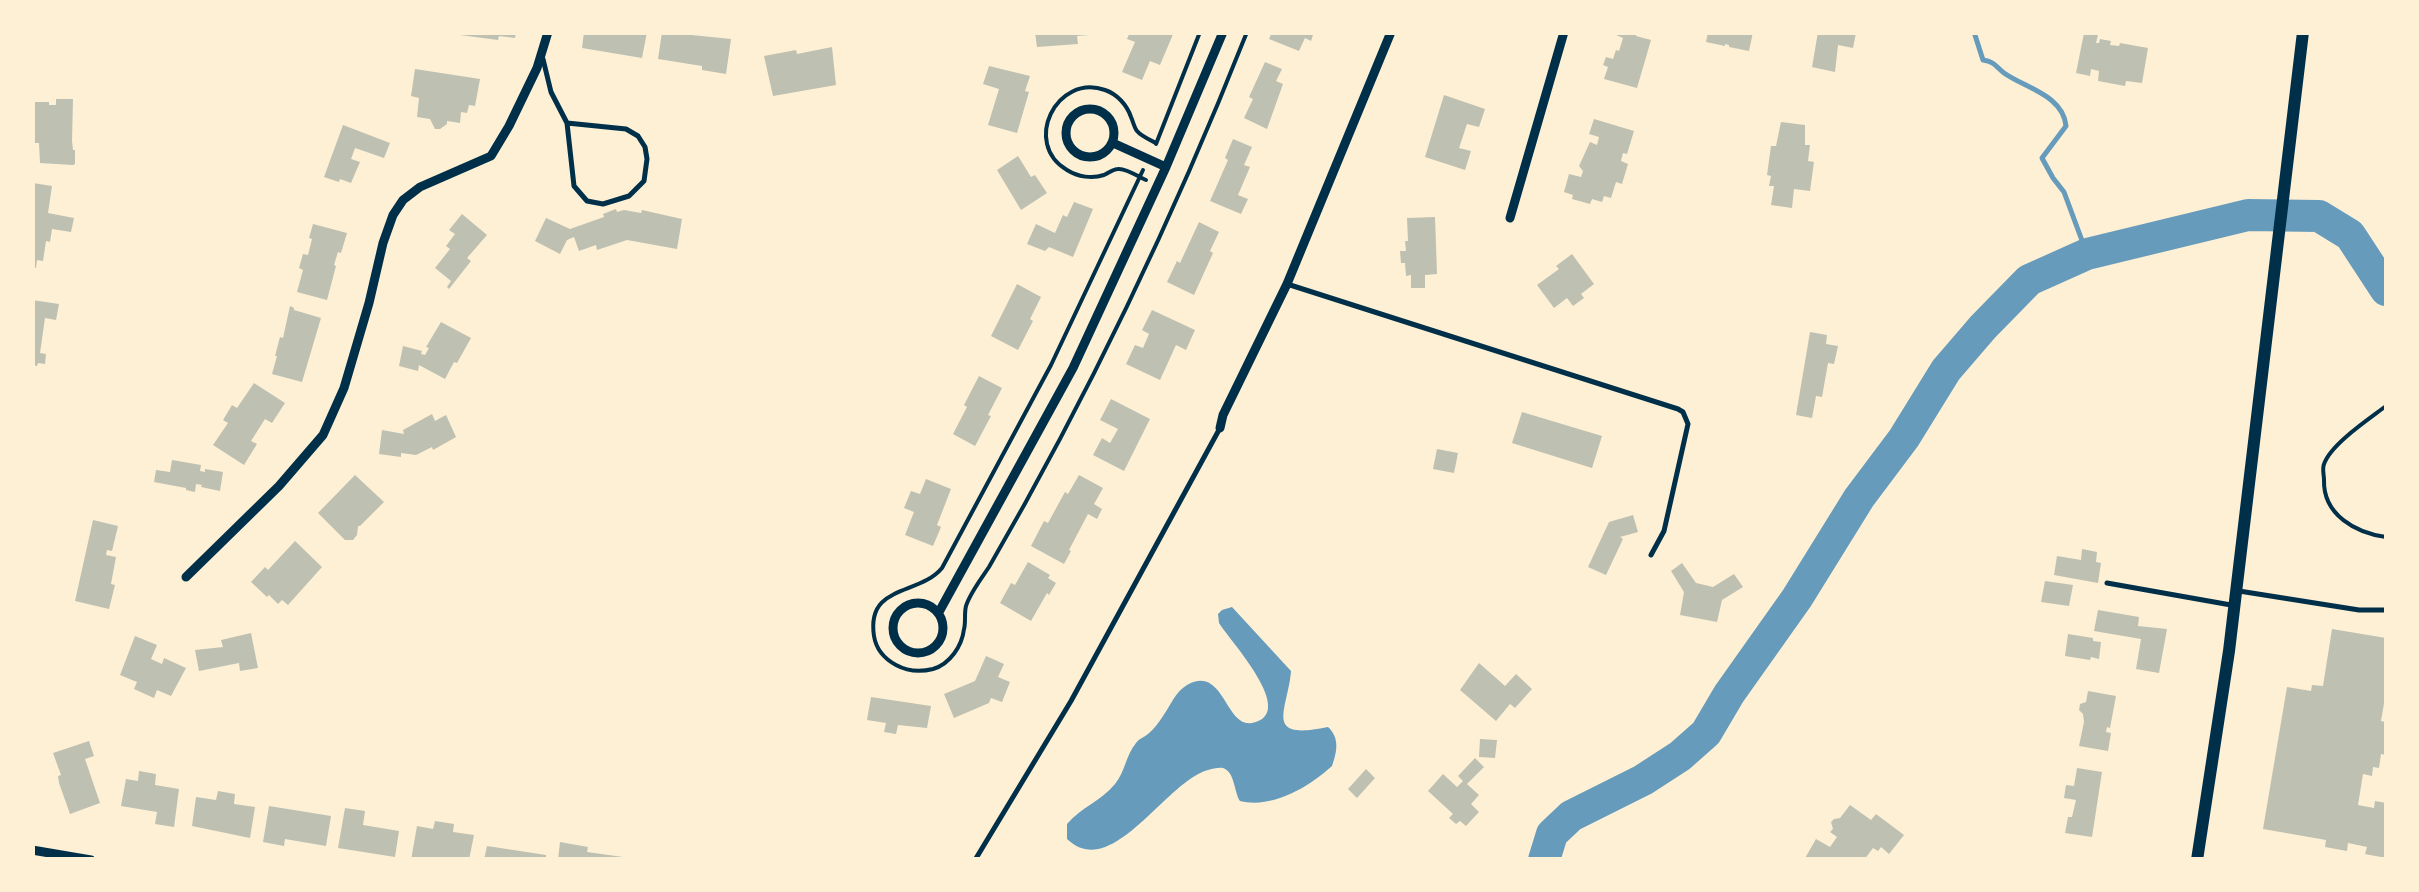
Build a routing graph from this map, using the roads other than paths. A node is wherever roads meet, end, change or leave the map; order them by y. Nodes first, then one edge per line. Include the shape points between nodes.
1 (548, 32) edge
2 (1223, 32) edge
3 (1391, 32) edge
4 (1564, 32) edge
5 (2303, 32) edge
6 (542, 56) junction
7 (567, 123) junction
8 (1113, 143) junction
9 (1166, 167) junction
10 (1510, 218) dead end
11 (1287, 284) junction
12 (1220, 428) joint
13 (1650, 555) dead end
14 (186, 578) dead end
15 (2107, 583) dead end
16 (2235, 598) junction
17 (2386, 610) edge
18 (939, 612) junction
19 (33, 849) edge
20 (38, 860) edge
21 (91, 860) edge
22 (975, 860) edge
23 (2197, 860) edge

1 - 6 street
2 - 9 street
3 - 11 street
4 - 10 street
5 - 16 main road
6 - 7 lane
6 - 14 street via 491,156 420,187 393,215 344,388 323,435
7 - 7 lane via 574,186 587,201 629,196 644,181 646,146 638,136
8 - 8 street via 1114,128 1099,110 1077,112 1067,125 1067,142 1078,154 1094,158
8 - 9 street
9 - 18 street via 1073,368
11 - 12 street
11 - 13 lane via 1678,409 1688,424 1664,531
12 - 22 lane via 1071,701
15 - 16 lane
16 - 17 lane
16 - 23 main road
18 - 18 street via 944,628 938,644 924,653 900,645 893,630 902,608 925,603
19 - 20 street
19 - 21 street

